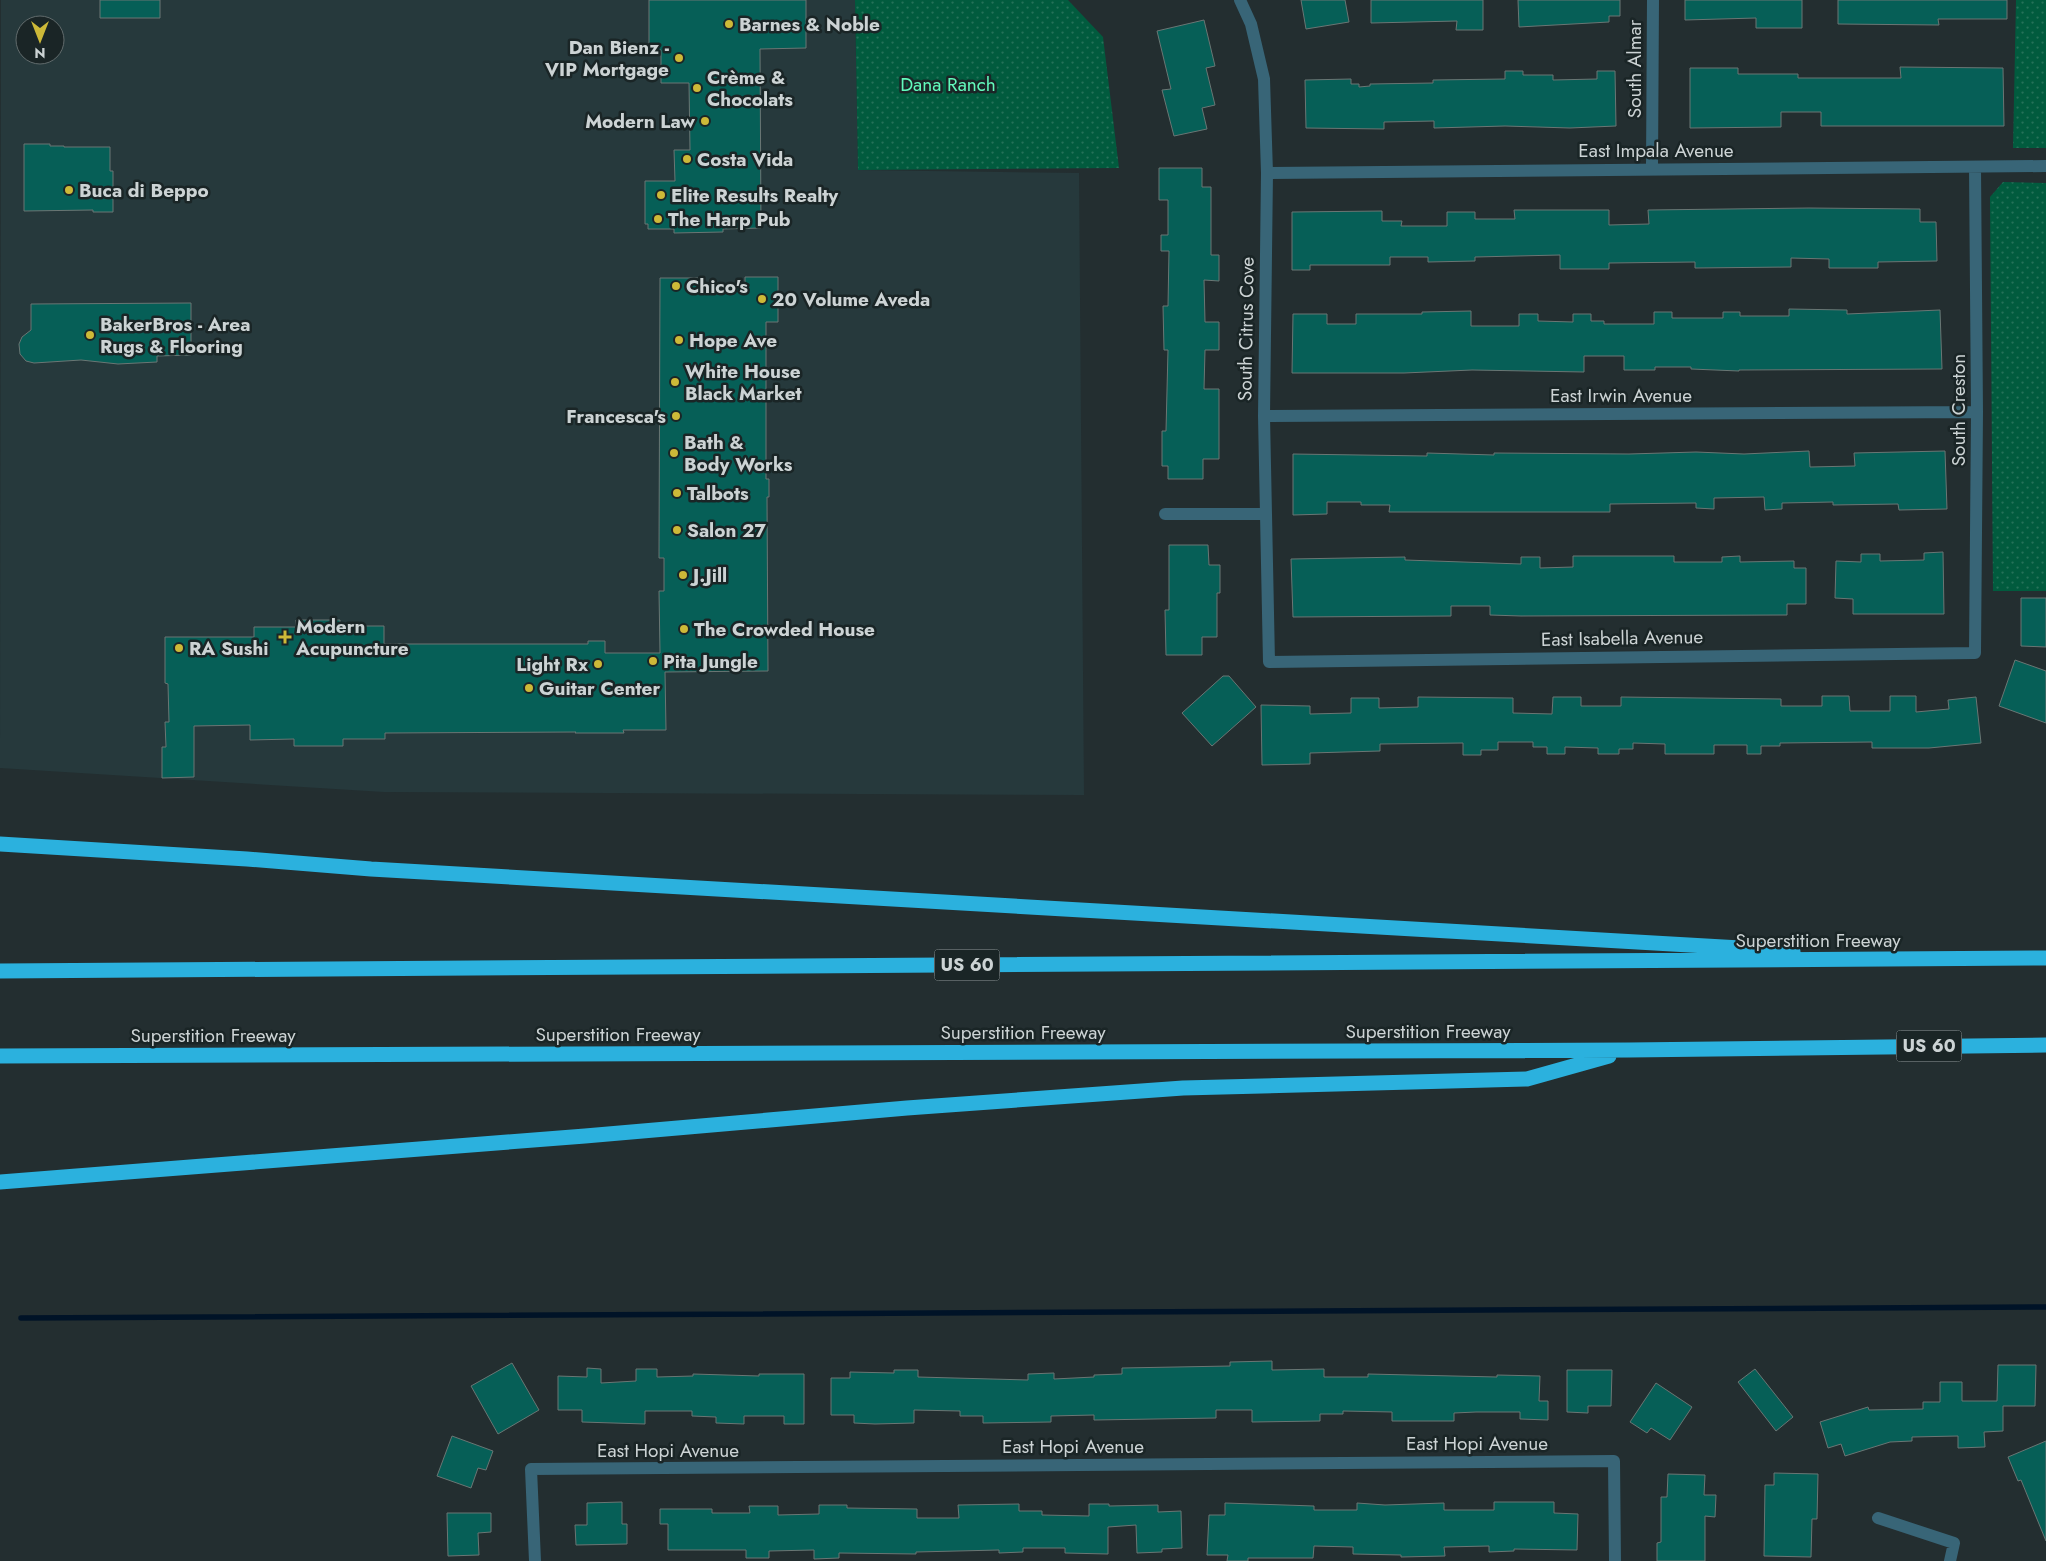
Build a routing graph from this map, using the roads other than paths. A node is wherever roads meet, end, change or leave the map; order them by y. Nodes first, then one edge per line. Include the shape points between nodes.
1 (1240, 0) edge
2 (1652, 0) edge
3 (2046, 166) edge
4 (1975, 167) junction
5 (1652, 168) junction
6 (1267, 173) junction
7 (1977, 412) junction
8 (1264, 416) junction
9 (1165, 514) dead end
10 (1266, 514) junction
11 (1975, 653) joint
12 (1269, 662) joint
13 (0, 844) edge
14 (2046, 958) edge
15 (1934, 959) junction
16 (0, 971) edge
17 (2046, 1045) edge
18 (1629, 1050) junction
19 (0, 1056) edge
20 (0, 1182) edge
21 (1878, 1518) dead end
22 (535, 1561) edge
23 (1615, 1561) edge
24 (1950, 1561) edge

1 - 6 street, South Citrus Cove via 1251,24 1264,79
2 - 5 street, South Almar
3 - 4 street, East Impala Avenue
4 - 5 street, East Impala Avenue
4 - 7 street, South Creston
5 - 6 street, East Impala Avenue
6 - 8 street, South Citrus Cove
7 - 8 street, East Irwin Avenue
7 - 11 street, South Creston
8 - 10 street, South Citrus Cove
9 - 10 street
10 - 12 street, South Citrus Cove
11 - 12 street, East Isabella Avenue
13 - 15 highway via 380,870
14 - 15 highway, Superstition Freeway / US 60
15 - 16 highway, Superstition Freeway / US 60
17 - 18 highway, Superstition Freeway / US 60
18 - 19 highway, Superstition Freeway / US 60
18 - 20 highway via 1527,1079 1183,1088
21 - 24 street via 1954,1542
22 - 23 street, East Hopi Avenue via 531,1470 1614,1461

